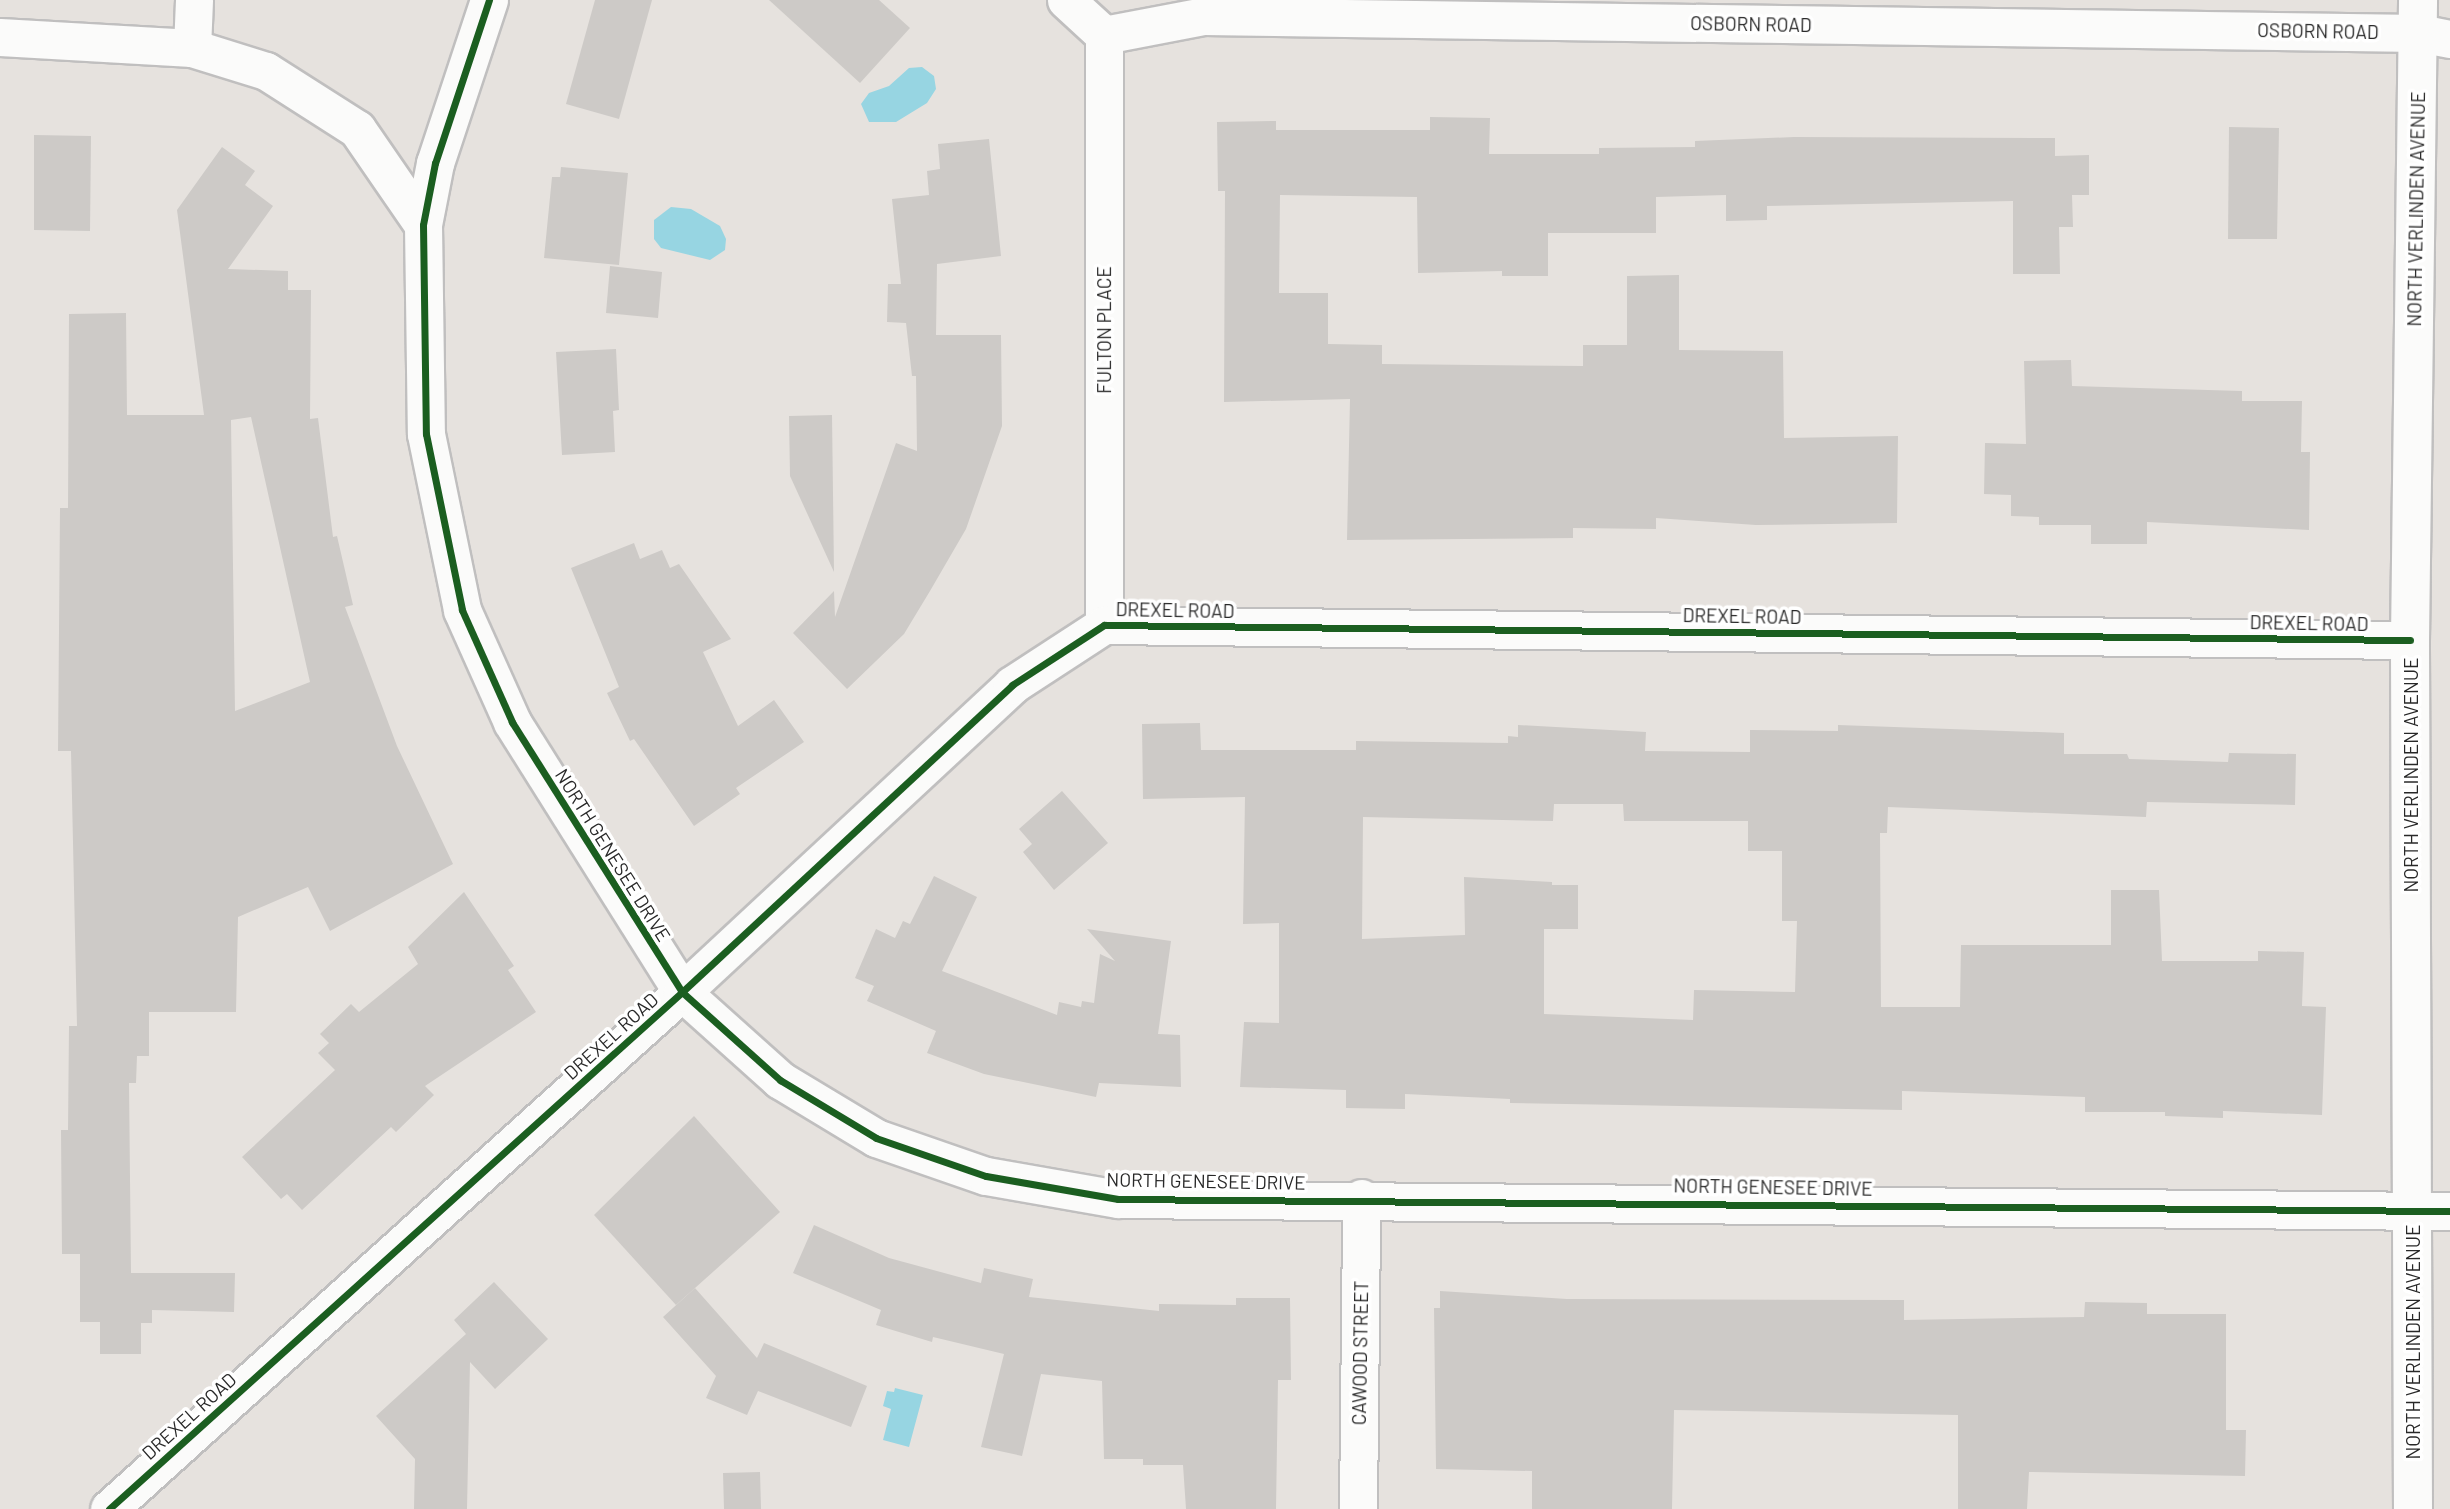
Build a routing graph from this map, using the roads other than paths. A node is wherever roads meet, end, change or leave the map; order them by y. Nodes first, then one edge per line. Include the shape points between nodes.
1 (194, 0) edge
2 (489, 0) edge
3 (1066, 0) edge
4 (2429, 24) edge
5 (1104, 35) junction
6 (0, 37) edge
7 (192, 48) junction
8 (424, 225) junction
9 (1104, 625) junction
10 (2410, 640) junction
11 (682, 992) junction
12 (1361, 1198) junction
13 (2413, 1211) junction
14 (2450, 1211) edge
15 (110, 1509) edge
16 (1358, 1509) edge
17 (2413, 1509) edge

1 - 7 street
2 - 8 street, NORTH GENESEE DRIVE via 435,163
3 - 5 street
4 - 5 street, OSBORN ROAD via 1204,16
4 - 10 street, NORTH VERLINDEN AVENUE
5 - 9 street, FULTON PLACE
6 - 7 street
7 - 8 street via 267,71 357,129
8 - 11 street, NORTH GENESEE DRIVE via 426,434 462,610 512,722
9 - 10 street, DREXEL ROAD
9 - 11 street, DREXEL ROAD via 1012,685
10 - 13 street, NORTH VERLINDEN AVENUE
11 - 12 street, NORTH GENESEE DRIVE via 780,1080 876,1138 986,1177 1118,1199
11 - 15 street, DREXEL ROAD
12 - 13 street, NORTH GENESEE DRIVE
12 - 16 street, CAWOOD STREET
13 - 14 street, NORTH GENESEE DRIVE
13 - 17 street, NORTH VERLINDEN AVENUE

